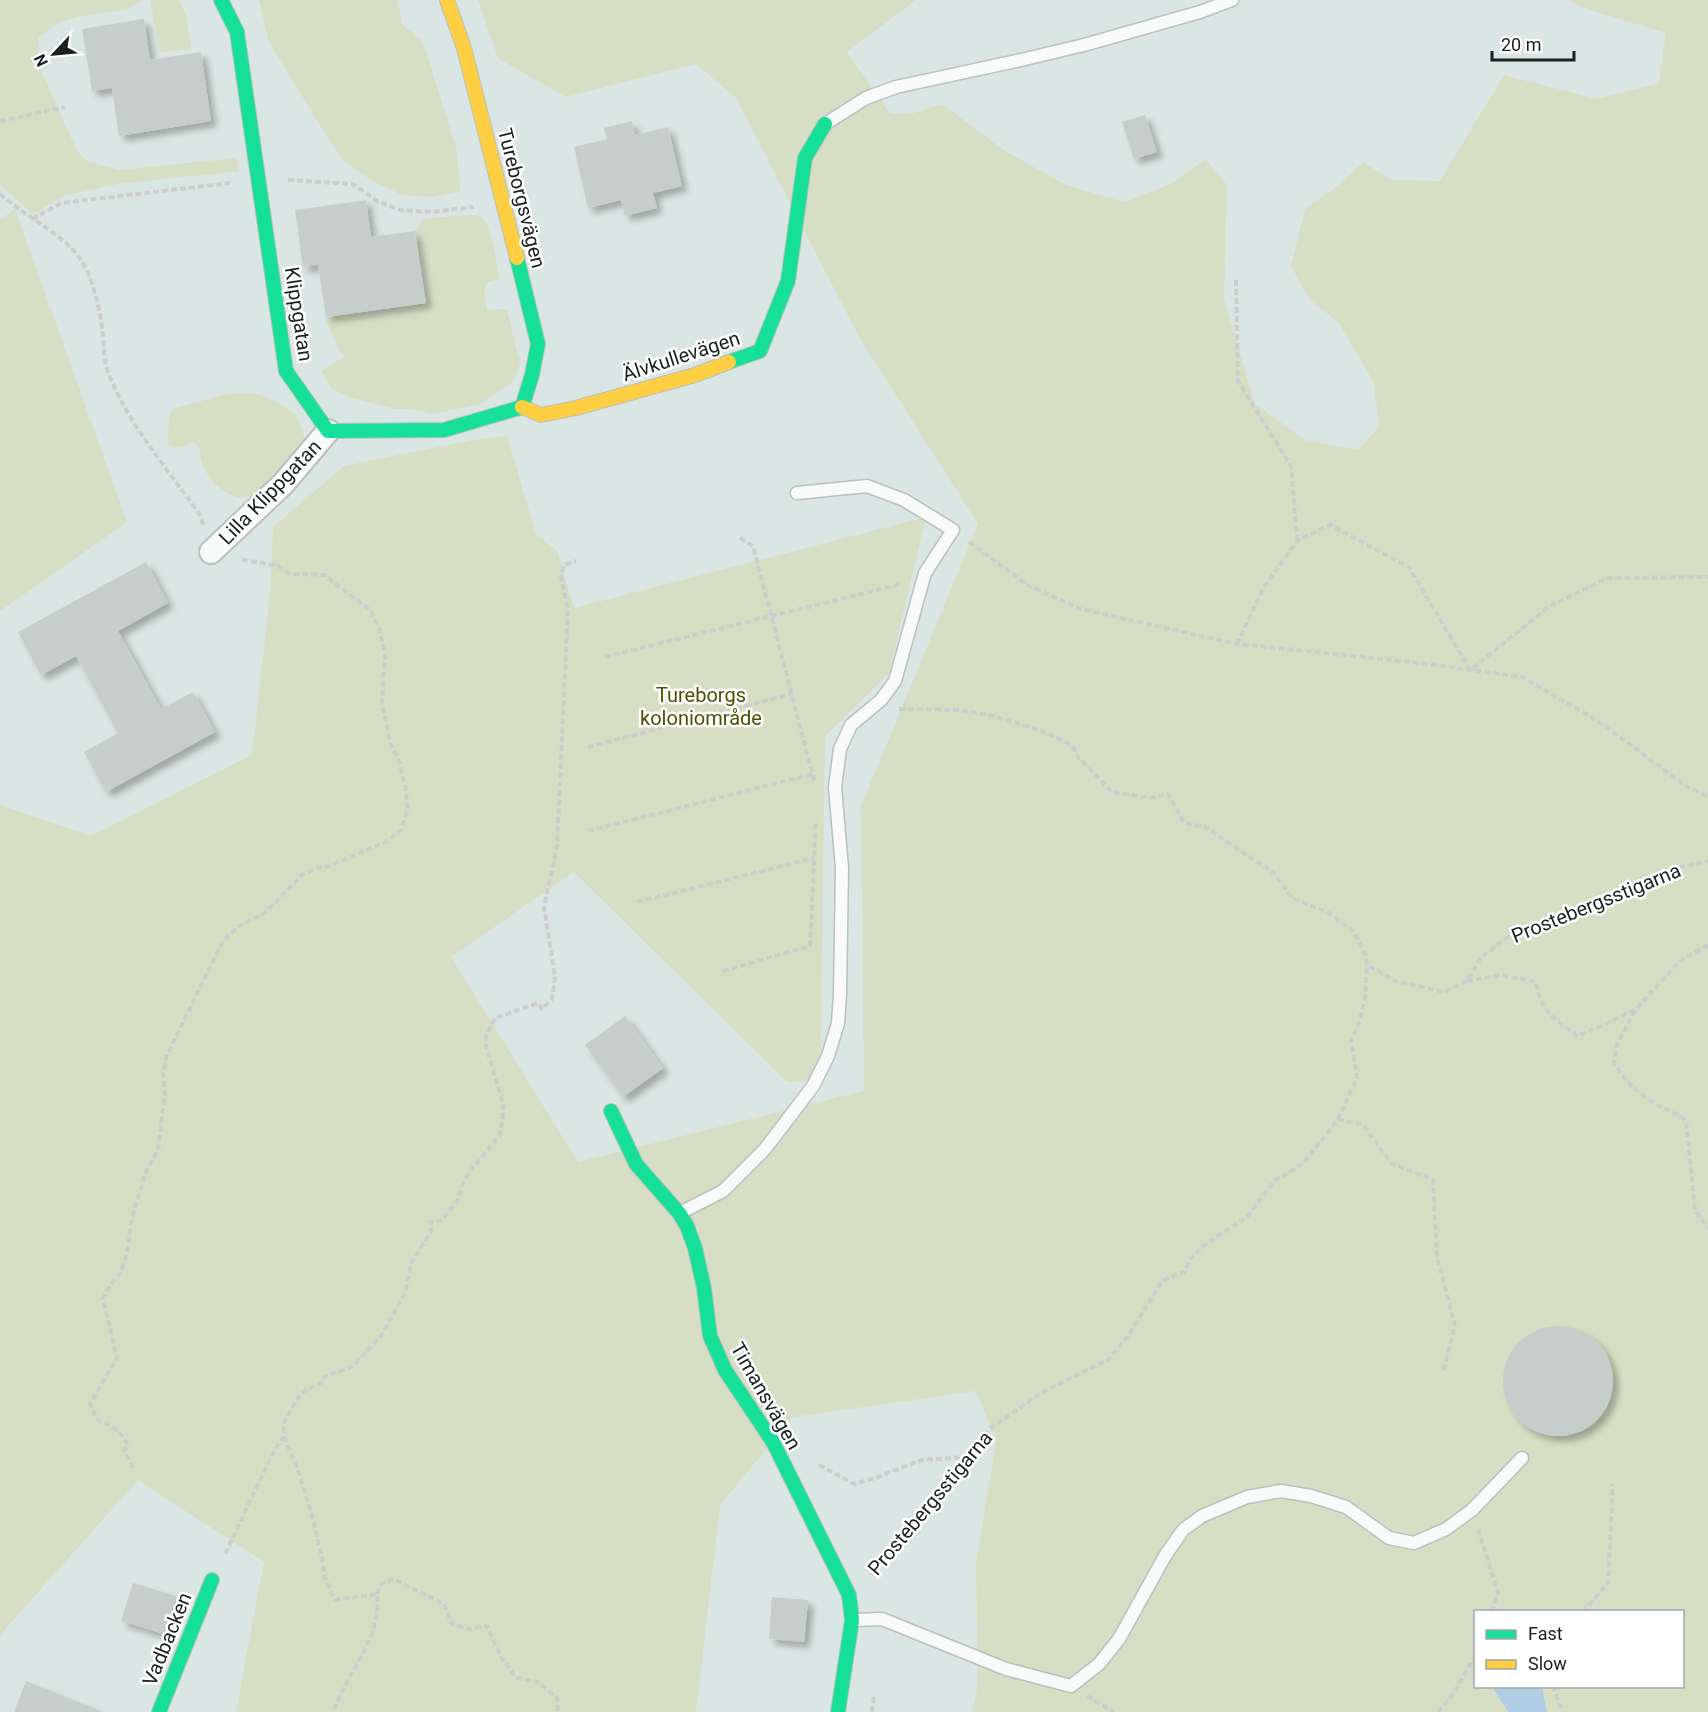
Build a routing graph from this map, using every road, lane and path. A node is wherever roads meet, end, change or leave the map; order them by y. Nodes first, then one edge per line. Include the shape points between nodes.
1 (221, 0) edge
2 (447, 0) edge
3 (1232, 0) edge
4 (65, 107) dead end
5 (0, 121) edge
6 (825, 124) joint
7 (259, 179) junction
8 (0, 194) edge
9 (475, 207) dead end
10 (32, 219) junction
11 (1236, 280) dead end
12 (522, 407) junction
13 (328, 431) junction
14 (797, 493) dead end
15 (952, 530) junction
16 (740, 538) dead end
17 (1297, 542) junction
18 (211, 552) junction
19 (576, 561) dead end
20 (1708, 577) edge
21 (905, 583) dead end
22 (770, 615) junction
23 (1237, 644) junction
24 (605, 657) dead end
25 (1470, 670) junction
26 (791, 694) junction
27 (889, 709) dead end
28 (588, 747) dead end
29 (813, 774) junction
30 (815, 784) dead end
31 (1708, 797) edge
32 (816, 816) dead end
33 (588, 831) dead end
34 (814, 858) junction
35 (1708, 861) edge
36 (637, 902) dead end
37 (1708, 945) edge
38 (1367, 966) junction
39 (723, 971) dead end
40 (1467, 981) junction
41 (1636, 1009) junction
42 (611, 1111) dead end
43 (1338, 1119) junction
44 (679, 1213) junction
45 (1708, 1229) edge
46 (1443, 1372) dead end
47 (283, 1437) junction
48 (968, 1457) junction
49 (1522, 1458) dead end
50 (786, 1467) junction
51 (133, 1468) dead end
52 (1613, 1484) dead end
53 (1472, 1510) junction
54 (212, 1580) joint
55 (846, 1587) junction
56 (377, 1594) junction
57 (1492, 1610) edge
58 (1584, 1610) edge
59 (852, 1620) junction
60 (1474, 1658) edge
61 (1071, 1686) junction
62 (1554, 1688) edge
63 (159, 1712) edge
64 (333, 1712) edge
65 (558, 1712) edge
66 (838, 1712) edge
67 (1114, 1712) edge
68 (1438, 1712) edge
69 (1562, 1712) edge

1 - 7 street, Klippgatan via 237,32
2 - 12 street, Tureborgsvägen via 464,48 499,180 538,344
3 - 6 lane via 1084,45 896,87 866,98
4 - 5 path
6 - 12 street, Älvkullevägen via 805,158 788,281 760,351 694,375 576,408 541,415
7 - 9 path via 352,184 377,201 400,210 431,212
7 - 10 path via 61,203
7 - 13 street, Klippgatan via 286,371
8 - 10 path
10 - 18 path via 78,256 101,320 107,369 149,448 200,515
11 - 17 path via 1238,381 1291,466
12 - 13 street via 444,430
13 - 18 street, Lilla Klippgatan via 277,490
14 - 15 lane via 867,486 904,500
15 - 23 path via 1029,586 1081,609
15 - 44 lane via 925,573 895,681 881,700 851,725 840,749 835,787 842,868 840,994 838,1023 828,1056 813,1086 765,1149 723,1191
16 - 22 path via 753,546
17 - 23 path via 1264,587
17 - 25 path via 1330,525 1409,567
18 - 51 path via 278,566 290,574 324,575 370,610 385,654 382,704 408,808 401,830 386,842 303,874 265,913 239,926 223,941 167,1055 158,1150 147,1169 132,1217 120,1273 102,1299 117,1358 90,1404 98,1420 111,1425 125,1438 128,1445 124,1450
19 - 47 path via 564,565 561,577 568,610 556,846 544,907 555,977 552,999 542,1009 538,1003 495,1018 486,1036 486,1046 504,1107 500,1135 470,1171 458,1200 442,1220 430,1222 432,1231 411,1263 405,1293 381,1336 353,1366 322,1378 321,1383 301,1393 284,1422
20 - 25 path via 1608,578 1550,606
21 - 22 path
22 - 24 path
22 - 26 path
23 - 25 path
25 - 31 path via 1522,677 1598,721 1686,786
26 - 28 path
26 - 29 path
27 - 38 path, Prostebergsstigarna via 961,710 1039,730 1072,745 1078,758 1112,792 1151,798 1168,794 1184,823 1204,827 1274,873 1292,898 1329,913 1354,932
29 - 30 path
29 - 33 path
32 - 34 path
34 - 36 path
34 - 39 path via 810,946
35 - 40 path, Prostebergsstigarna via 1661,872 1504,939 1480,959
37 - 41 path via 1680,961
38 - 40 path via 1396,981 1444,992
38 - 43 path, Prostebergsstigarna via 1365,997 1351,1040 1357,1078
40 - 41 path via 1502,975 1536,982 1546,1012 1577,1036
41 - 45 path via 1617,1044 1614,1063 1636,1090 1686,1121 1695,1210
42 - 44 street, Timansvägen via 636,1164
43 - 46 path via 1363,1125 1391,1163 1433,1180 1437,1257 1455,1325
43 - 48 path, Prostebergsstigarna via 1303,1164 1275,1180 1247,1216 1206,1244 1190,1259 1184,1272 1163,1280 1108,1360 1021,1406 989,1429
44 - 50 street, Timansvägen via 695,1248 710,1336 725,1370
47 - 54 path
47 - 56 path via 304,1490 324,1576 335,1600
48 - 50 path via 921,1460 854,1484 809,1459
48 - 55 path, Prostebergsstigarna via 867,1580
49 - 53 lane
50 - 55 street, Timansvägen
52 - 58 path via 1608,1583
53 - 57 path via 1498,1593
53 - 61 lane via 1446,1529 1414,1544 1389,1538 1346,1507 1281,1491 1246,1497 1202,1516 1183,1530 1119,1639 1099,1664
54 - 63 street, Vadbacken
55 - 59 street, Timansvägen
56 - 64 path via 379,1610 371,1637
56 - 65 path via 380,1585 393,1579 444,1604 452,1623 470,1629 487,1626 516,1678 538,1682 557,1698
59 - 61 lane via 882,1619 1006,1669
59 - 66 street, Timansvägen
60 - 68 path
61 - 67 path
62 - 69 path

